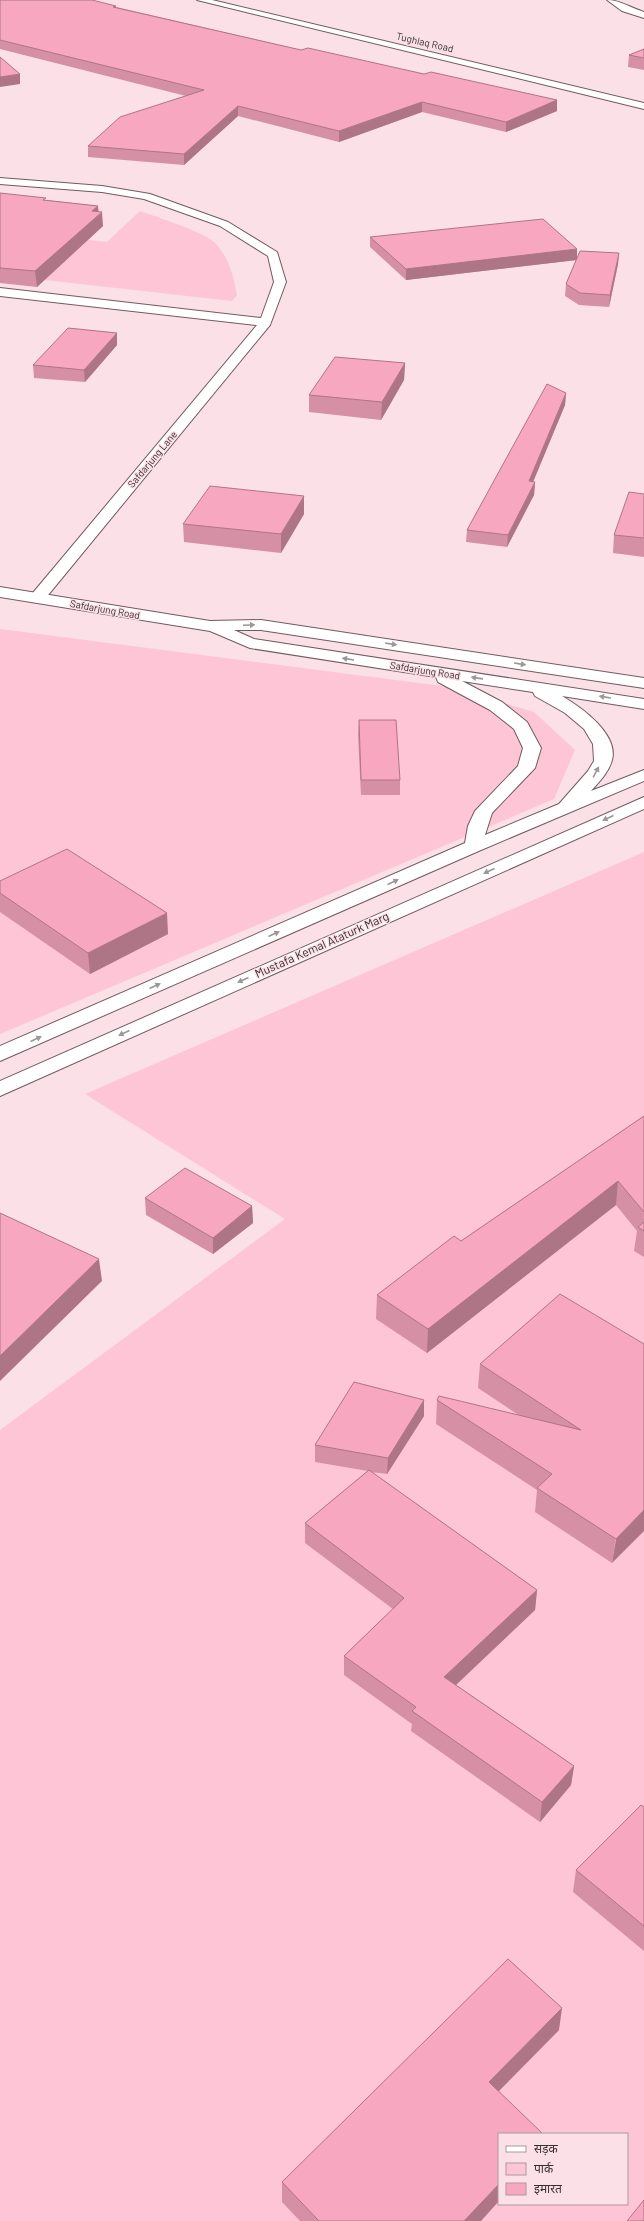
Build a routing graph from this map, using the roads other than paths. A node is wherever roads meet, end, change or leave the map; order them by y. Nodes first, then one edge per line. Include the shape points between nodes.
1 (201, 0) edge
2 (222, 0) edge
3 (610, 0) edge
4 (644, 15) edge
5 (644, 101) edge
6 (644, 106) edge
7 (0, 181) edge
8 (0, 292) edge
9 (266, 322) junction
10 (0, 592) edge
11 (38, 598) junction
12 (210, 626) junction
13 (432, 672) junction
14 (644, 683) edge
15 (527, 685) junction
16 (644, 704) edge
17 (644, 775) edge
18 (644, 802) edge
19 (561, 811) junction
20 (474, 846) junction
21 (0, 1054) edge
22 (0, 1089) edge

1 - 6 main road, Tughlaq Road
2 - 5 main road, Tughlaq Road
3 - 4 main road via 625,10
7 - 9 main road, Safdarjung Lane via 102,189 146,196 224,224 273,254 280,282
8 - 9 main road
9 - 11 main road, Safdarjung Lane
10 - 11 main road, Safdarjung Road
11 - 12 main road, Safdarjung Road
13 -> 12 main road, Safdarjung Road via 250,643
12 -> 14 main road, Safdarjung Road via 261,625
15 -> 13 main road, Safdarjung Road
13 - 20 main road via 496,706 521,726 532,748 526,768 484,811 477,826
16 -> 15 main road, Safdarjung Road
19 -> 15 main road via 594,776 604,755 601,742 599,736 584,720 561,702
17 - 19 main road
18 -> 22 main road, Mustafa Kemal Ataturk Marg
19 - 20 main road
21 -> 20 main road

